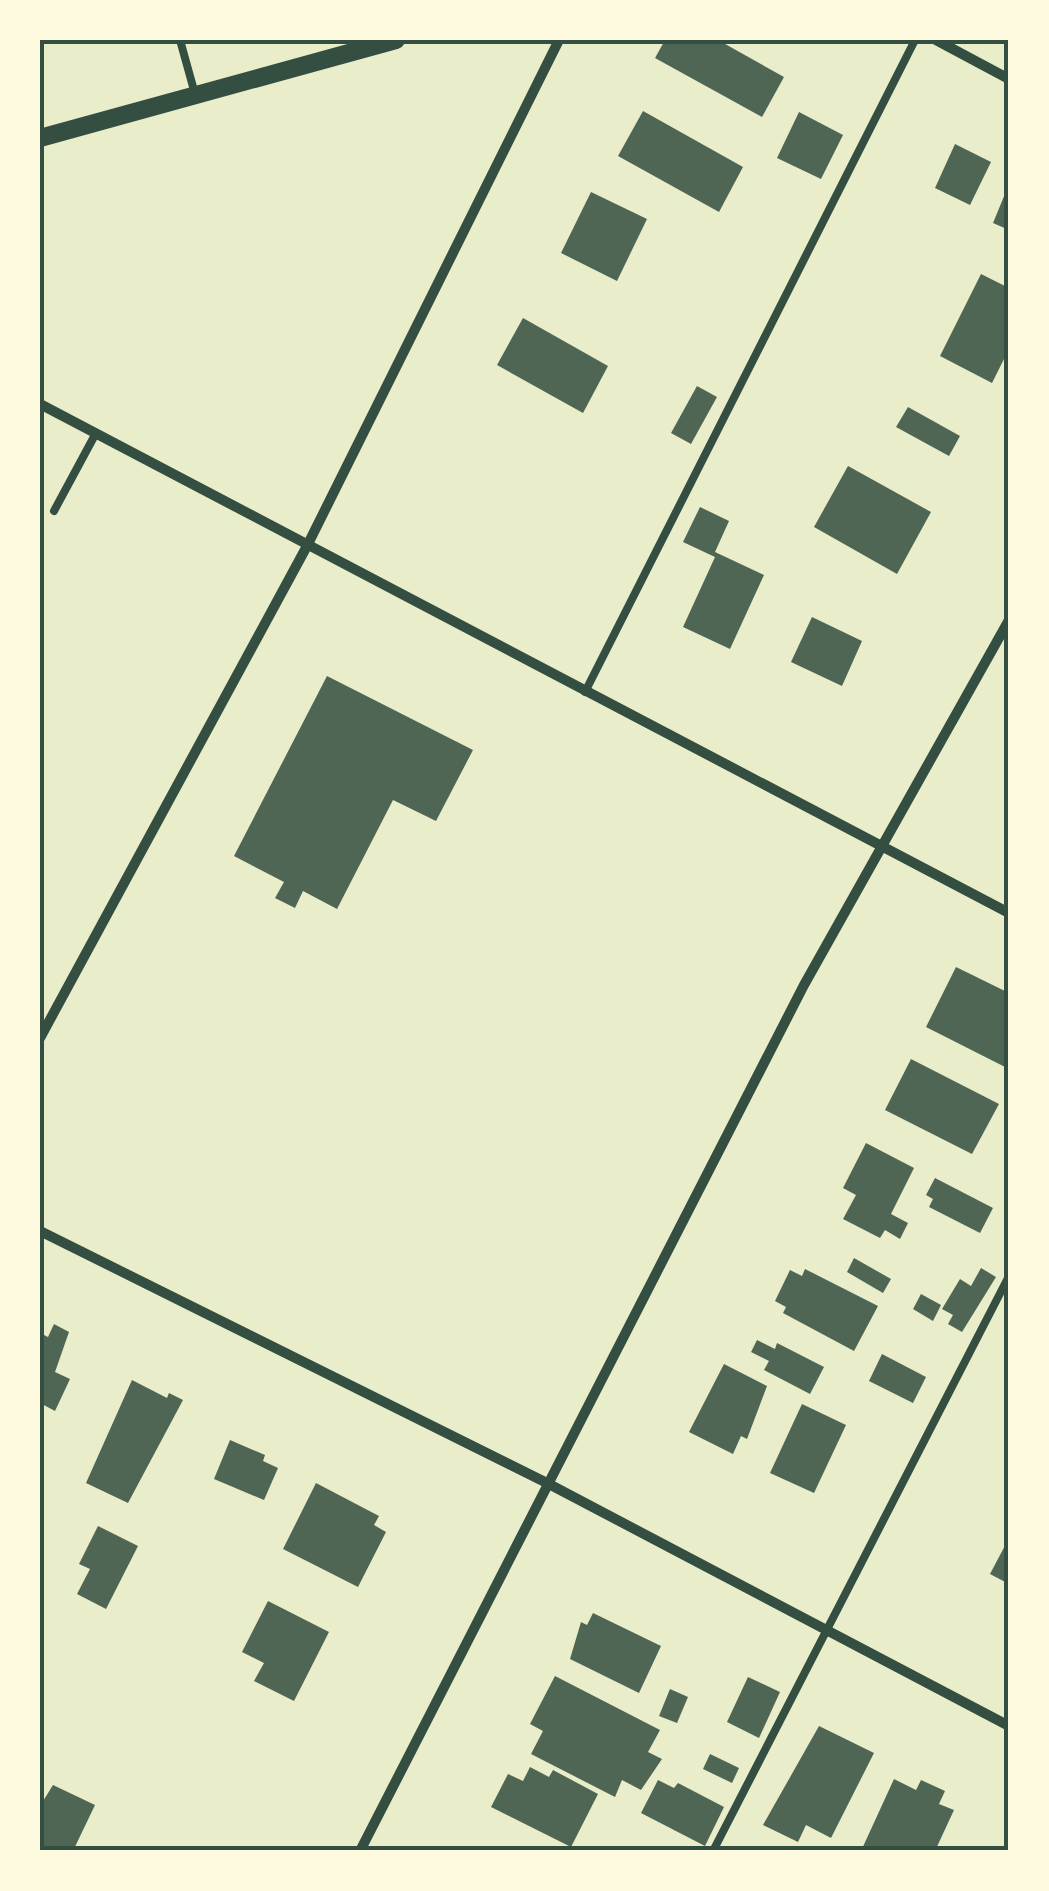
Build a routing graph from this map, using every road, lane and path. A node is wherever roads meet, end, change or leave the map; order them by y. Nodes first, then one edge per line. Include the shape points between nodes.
1 (180, 40) edge
2 (396, 40) edge
3 (560, 40) edge
4 (915, 40) edge
5 (936, 40) edge
6 (1009, 80) edge
7 (196, 96) junction
8 (40, 138) edge
9 (40, 404) edge
10 (96, 433) junction
11 (54, 511) dead end
12 (307, 546) junction
13 (1009, 620) edge
14 (586, 692) junction
15 (883, 848) junction
16 (1009, 913) edge
17 (40, 1038) edge
18 (40, 1231) edge
19 (1009, 1276) edge
20 (547, 1482) junction
21 (826, 1631) junction
22 (1009, 1726) edge
23 (360, 1851) edge
24 (713, 1851) edge

1 - 7 lane
2 - 7 street
3 - 12 street
4 - 14 lane
5 - 6 street
7 - 8 street
9 - 10 street
10 - 11 lane
10 - 12 street
12 - 14 street
12 - 17 street
13 - 15 street
14 - 15 street
15 - 16 street
15 - 20 street via 804,985
18 - 20 street
19 - 21 lane
20 - 21 street
20 - 23 street
21 - 22 street
21 - 24 lane

